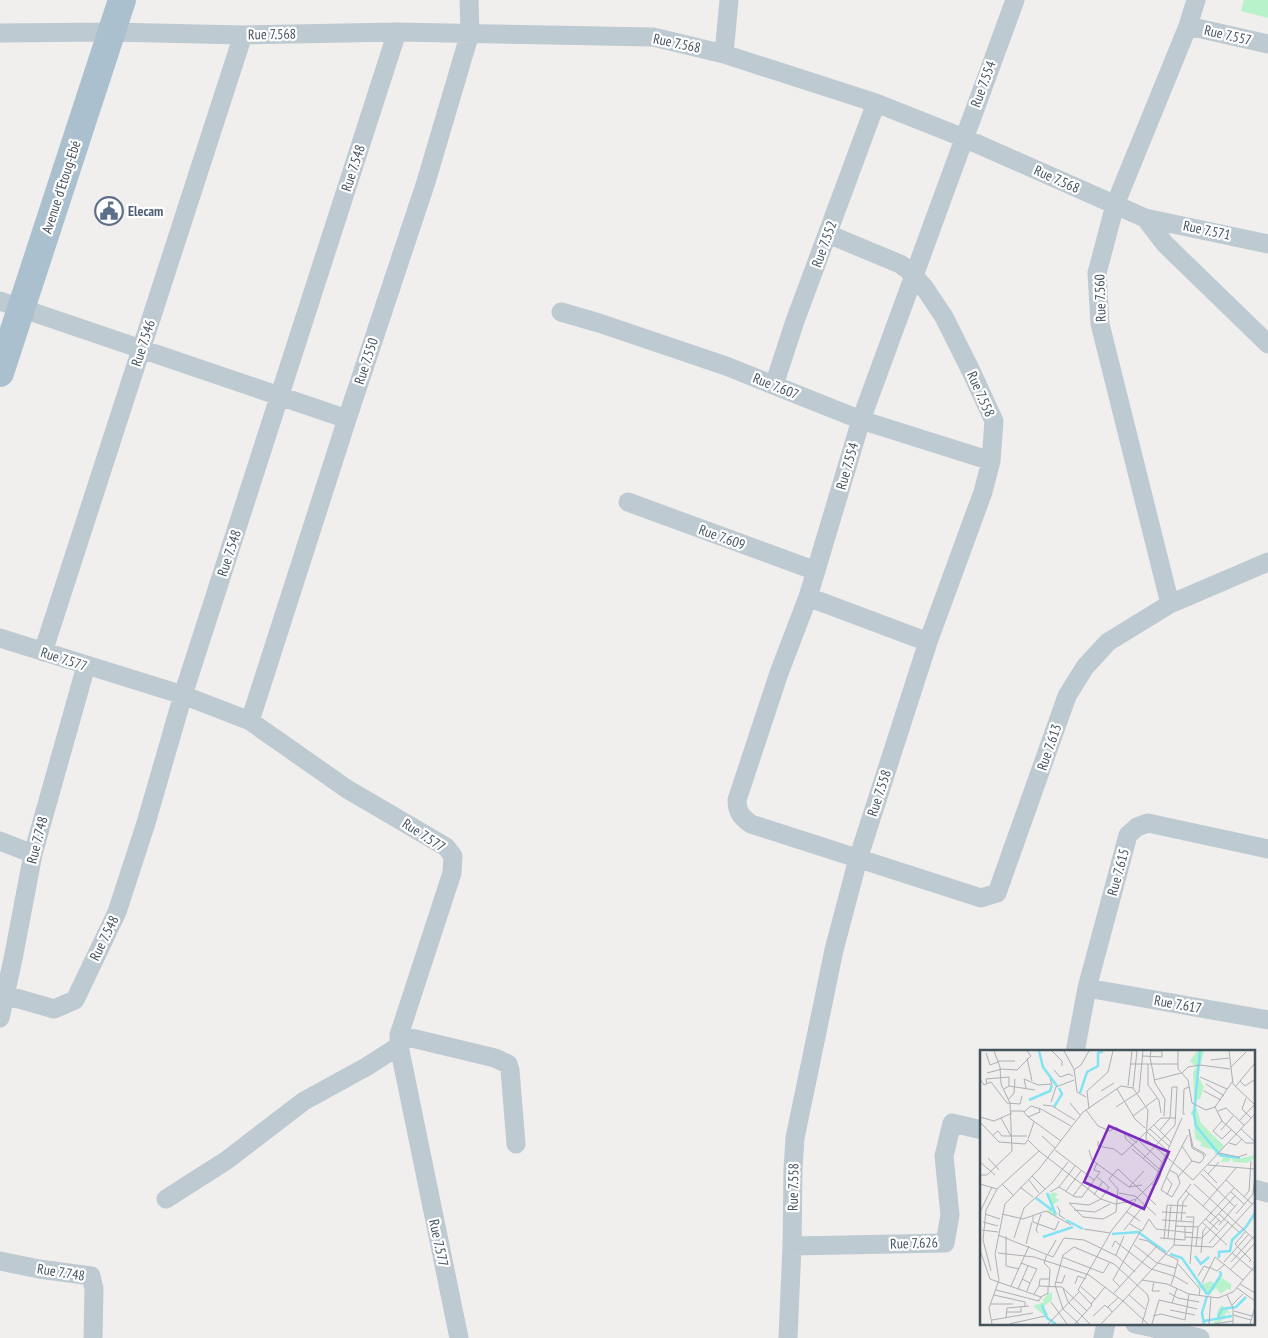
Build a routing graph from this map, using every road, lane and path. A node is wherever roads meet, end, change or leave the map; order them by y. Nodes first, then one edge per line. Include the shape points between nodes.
1 (122, 0) edge
2 (469, 0) edge
3 (729, 0) edge
4 (1015, 0) edge
5 (1196, 0) edge
6 (1188, 26) junction
7 (111, 32) junction
8 (397, 32) junction
9 (0, 33) edge
10 (470, 33) junction
11 (243, 34) junction
12 (1268, 44) edge
13 (724, 54) junction
14 (876, 103) junction
15 (964, 138) junction
16 (1115, 205) junction
17 (1145, 218) junction
18 (828, 234) junction
19 (1268, 244) edge
20 (914, 276) junction
21 (11, 305) edge
22 (561, 312) dead end
23 (1268, 344) edge
24 (140, 350) junction
25 (0, 373) edge
26 (774, 385) junction
27 (279, 397) junction
28 (347, 420) junction
29 (860, 420) junction
30 (991, 461) junction
31 (628, 502) dead end
32 (1268, 562) edge
33 (816, 571) junction
34 (808, 597) junction
35 (1170, 604) junction
36 (0, 638) edge
37 (928, 642) junction
38 (43, 652) junction
39 (86, 666) junction
40 (183, 695) junction
41 (250, 721) junction
42 (0, 841) edge
43 (1268, 849) edge
44 (33, 854) junction
45 (858, 859) junction
46 (1087, 988) junction
47 (5, 995) junction
48 (0, 1018) edge
49 (1268, 1020) edge
50 (399, 1040) junction
51 (1075, 1050) edge
52 (980, 1130) edge
53 (516, 1144) dead end
54 (166, 1199) dead end
55 (792, 1246) junction
56 (0, 1260) edge
57 (1144, 1326) edge
58 (93, 1338) edge
59 (459, 1338) edge
60 (788, 1338) edge
61 (1200, 1338) edge

1 - 7 main road, Avenue d'Etoug-Ebé
2 - 10 street, Rue 7.550
3 - 13 street
4 - 15 street, Rue 7.554
5 - 6 street, Rue 7.560
6 - 12 street, Rue 7.557
6 - 16 street, Rue 7.560
7 - 9 street, Rue 7.568
7 - 11 street, Rue 7.568
7 - 21 main road, Avenue d'Etoug-Ebé
8 - 10 street, Rue 7.568
8 - 11 street, Rue 7.568
8 - 27 street, Rue 7.548
10 - 13 street, Rue 7.568 via 653,37
10 - 28 street, Rue 7.550 via 426,182
11 - 24 street, Rue 7.546
13 - 14 street, Rue 7.568
14 - 15 street, Rue 7.568
14 - 18 street, Rue 7.552
15 - 16 street, Rue 7.568
15 - 20 street, Rue 7.554
16 - 17 street, Rue 7.568
16 - 35 street, Rue 7.560 via 1097,273 1100,324
17 - 19 street, Rue 7.571
17 - 23 street, Rue 7.568 via 1165,244
18 - 20 street, Rue 7.558 via 900,264
18 - 26 street, Rue 7.552
20 - 29 street, Rue 7.554
20 - 30 street, Rue 7.558 via 944,317 994,421
21 - 24 street
21 - 25 main road, Avenue d'Etoug-Ebé
22 - 26 street, Rue 7.607
24 - 27 street
24 - 38 street, Rue 7.546
26 - 29 street, Rue 7.607
27 - 28 street
27 - 40 street, Rue 7.548
28 - 41 street, Rue 7.550
29 - 30 street, Rue 7.607
29 - 33 street, Rue 7.554
30 - 37 street, Rue 7.558 via 983,492
31 - 33 street, Rue 7.609
32 - 35 street, Rue 7.613
33 - 34 street, Rue 7.554
34 - 37 street
34 - 45 street, Rue 7.554 via 779,673 737,800 737,810 751,824
35 - 45 street, Rue 7.613 via 1108,642 1085,667 1067,696 998,893 981,898
36 - 38 street, Rue 7.577
37 - 45 street, Rue 7.558
38 - 39 street, Rue 7.577
39 - 40 street, Rue 7.577
39 - 44 street, Rue 7.748
40 - 41 street, Rue 7.577
40 - 47 street, Rue 7.548 via 117,912 75,1000 54,1010
41 - 50 street, Rue 7.577 via 347,789 446,847 453,856 452,873
42 - 44 street
43 - 46 street, Rue 7.615 via 1148,823 1137,827 1128,835
44 - 47 street, Rue 7.748
45 - 55 street, Rue 7.558 via 834,950 796,1138
46 - 49 street, Rue 7.617
46 - 51 street, Rue 7.615
47 - 48 street, Rue 7.748
50 - 53 street via 495,1058 508,1064
50 - 54 street via 366,1067 304,1101 227,1160
50 - 59 street, Rue 7.577
52 - 55 street, Rue 7.626 via 952,1123 944,1156 950,1215 945,1243
55 - 60 street, Rue 7.558
56 - 58 street, Rue 7.748 via 91,1276 94,1289
57 - 61 street

